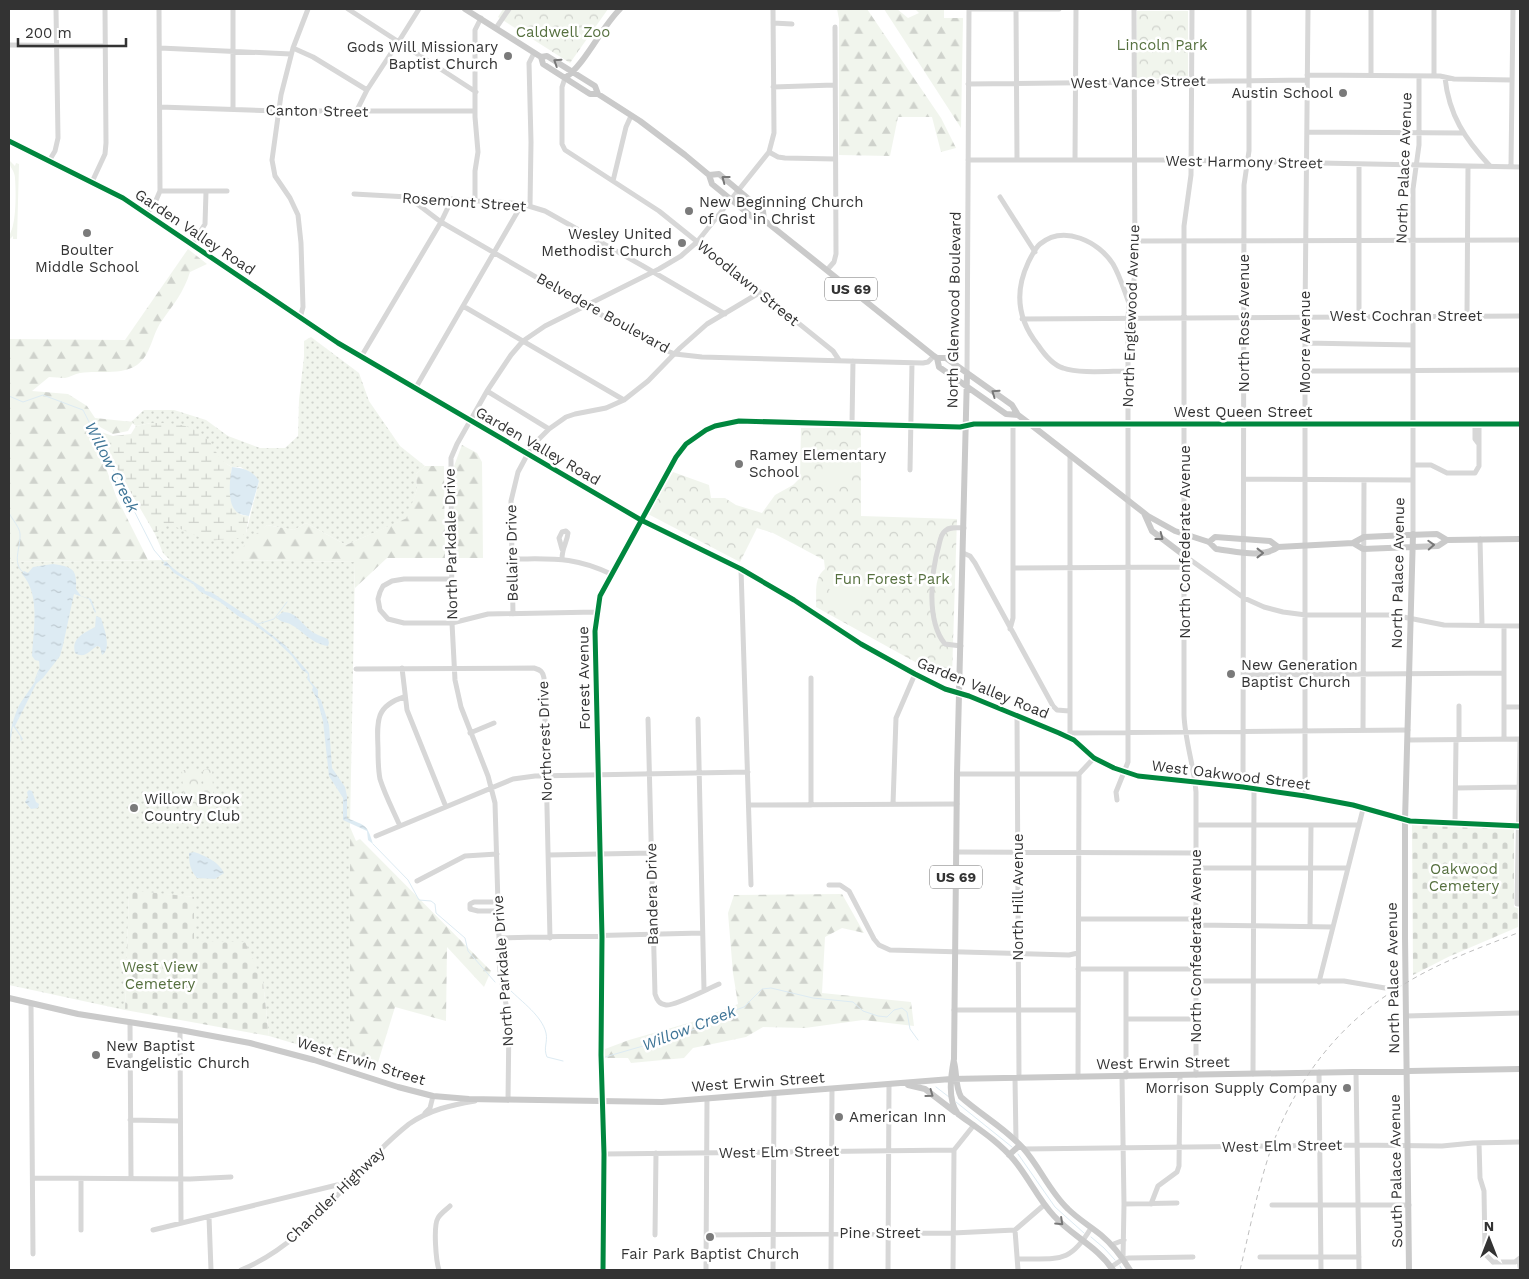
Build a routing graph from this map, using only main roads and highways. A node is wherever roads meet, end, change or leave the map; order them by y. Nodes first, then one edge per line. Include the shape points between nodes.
1 (466, 9) edge
2 (620, 9) edge
3 (541, 57) junction
4 (573, 72) junction
5 (565, 78) junction
6 (598, 94) junction
7 (709, 175) junction
8 (764, 220) junction
9 (935, 357) junction
10 (967, 374) junction
11 (967, 388) junction
12 (1018, 416) junction
13 (1143, 512) junction
14 (1413, 534) junction
15 (1520, 539) edge
16 (1447, 540) junction
17 (1209, 542) junction
18 (1353, 543) junction
19 (1413, 546) junction
20 (1278, 547) junction
21 (1185, 556) road end
22 (9, 998) edge
23 (1520, 1070) edge
24 (1407, 1071) junction
25 (954, 1079) junction
26 (974, 1079) junction
27 (899, 1083) junction
28 (959, 1093) junction
29 (958, 1114) junction
30 (1020, 1145) junction
31 (1009, 1155) junction
32 (1112, 1269) edge
33 (1130, 1270) edge
34 (1409, 1270) edge

1 - 3 main road, US 69
2 - 4 main road
4 -> 3 main road, US 69 via 547,56
3 - 5 main road, US 69 via 543,64
4 - 5 main road
4 - 6 main road, US 69 via 595,86
5 - 6 main road, US 69 via 590,94
6 - 7 main road, US 69
7 - 8 main road, US 69 via 712,184 756,220
8 -> 7 main road, US 69 via 763,211 740,190 719,174
8 - 9 main road, US 69
9 - 10 main road, US 69 via 946,358
9 - 11 main road, US 69 via 939,367
10 - 11 main road, North Glenwood Boulevard / US 69
12 -> 10 main road via 1012,405
11 - 12 main road via 1006,414
11 - 25 main road, North Glenwood Boulevard / US 69 via 954,1061 951,1071
12 - 13 main road
13 - 17 main road via 1185,535
13 -> 21 main road via 1152,530
14 - 16 main road via 1437,534
14 - 18 main road via 1364,537
14 - 19 main road, North Palace Avenue
15 - 16 main road
19 -> 16 main road via 1438,546
17 - 20 main road via 1215,537 1270,541
17 -> 20 main road via 1216,549 1244,553 1270,553
18 - 19 main road via 1363,549
18 - 20 main road
19 - 24 main road, North Palace Avenue via 1405,820
22 - 27 main road, West Erwin Street via 78,1014 244,1041 433,1096 484,1100 652,1102
23 - 24 main road, West Erwin Street
24 - 26 main road, West Erwin Street
24 - 34 main road, South Palace Avenue
25 - 26 main road, West Erwin Street
25 - 27 main road, West Erwin Street
25 - 28 main road, US 69
25 - 29 main road, US 69 via 952,1102
26 - 28 main road via 963,1084
27 -> 29 main road via 925,1090
28 - 30 main road
29 - 31 main road
30 - 31 main road
30 - 33 main road via 1062,1204 1112,1245
31 -> 32 main road via 1044,1205 1099,1253

